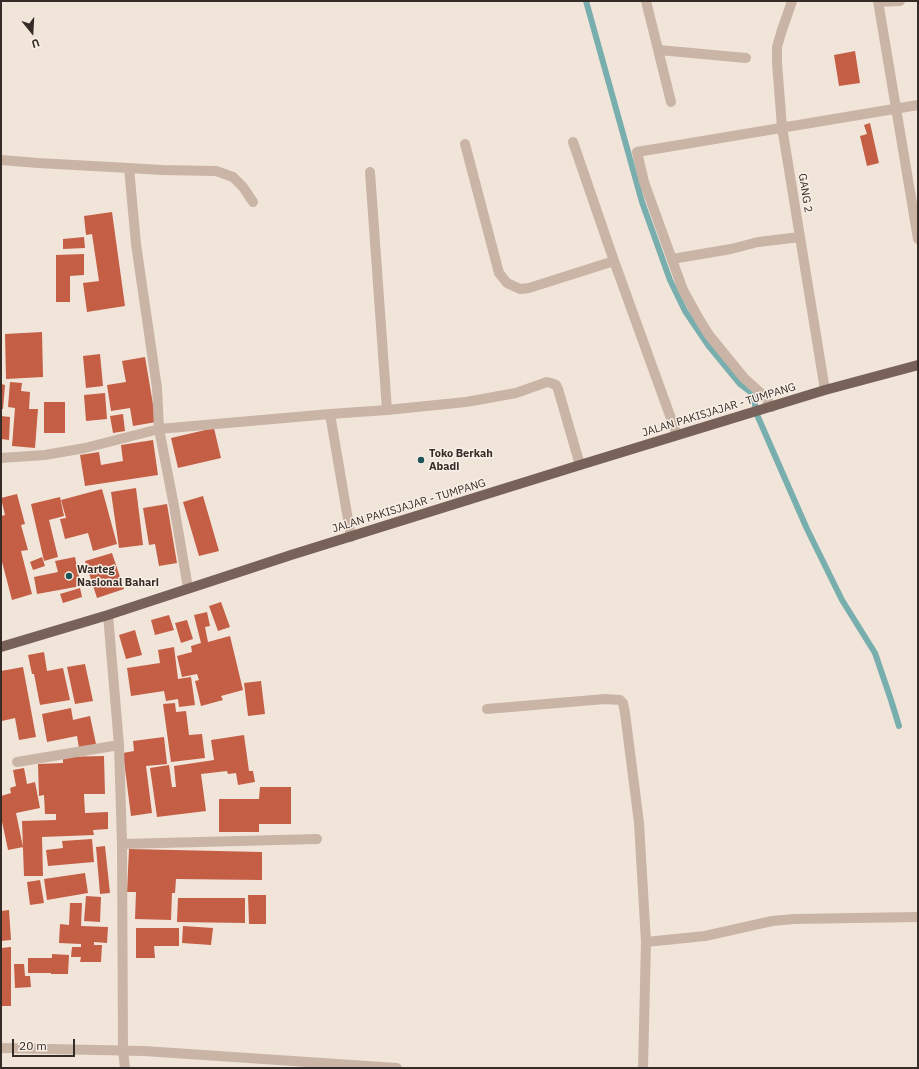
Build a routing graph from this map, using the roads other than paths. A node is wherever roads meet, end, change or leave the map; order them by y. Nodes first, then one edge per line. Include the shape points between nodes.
1 (646, 1) edge
2 (792, 1) edge
3 (900, 1) edge
4 (878, 2) edge
5 (659, 50) junction
6 (746, 58) dead end
7 (671, 102) dead end
8 (918, 105) edge
9 (896, 108) junction
10 (782, 127) junction
11 (573, 142) dead end
12 (464, 144) dead end
13 (1, 160) edge
14 (128, 168) junction
15 (370, 172) dead end
16 (253, 202) dead end
17 (800, 237) junction
18 (918, 239) edge
19 (672, 259) junction
20 (614, 261) junction
21 (918, 365) edge
22 (826, 390) junction
23 (770, 407) junction
24 (387, 410) junction
25 (330, 414) junction
26 (159, 429) junction
27 (677, 435) junction
28 (1, 458) edge
29 (580, 465) junction
30 (351, 537) junction
31 (188, 588) junction
32 (108, 615) junction
33 (1, 647) edge
34 (487, 709) dead end
35 (119, 745) junction
36 (17, 762) dead end
37 (317, 839) dead end
38 (122, 844) junction
39 (918, 917) edge
40 (646, 942) junction
41 (1, 1048) edge
42 (123, 1050) junction
43 (124, 1068) edge
44 (397, 1068) edge
45 (643, 1068) edge

1 - 5 street
2 - 10 street, GANG 2 via 777,47
3 - 4 street
4 - 9 street
5 - 6 street
5 - 7 street
8 - 9 street
9 - 10 street
9 - 18 street
10 - 17 street, GANG 2
10 - 19 street via 637,152 644,182
11 - 20 street
12 - 20 street via 500,273 507,283 520,289 529,288
13 - 14 street
14 - 16 street via 216,171 233,177
14 - 26 street via 136,244 157,388
15 - 24 street
17 - 19 street via 758,242
17 - 22 street, GANG 2
19 - 23 street via 684,290 709,335 744,378 764,396
20 - 27 street
21 - 22 main road, JALAN PAKISJAJAR - TUMPANG
22 - 23 main road, JALAN PAKISJAJAR - TUMPANG
23 - 27 main road, JALAN PAKISJAJAR - TUMPANG
24 - 25 street
24 - 29 street via 466,402 516,393 551,382 558,389
25 - 26 street
25 - 30 street
26 - 28 street via 85,448 45,455
26 - 31 street
27 - 29 main road, JALAN PAKISJAJAR - TUMPANG
29 - 30 main road, JALAN PAKISJAJAR - TUMPANG
30 - 31 main road, JALAN PAKISJAJAR - TUMPANG
31 - 32 main road, JALAN PAKISJAJAR - TUMPANG
32 - 33 main road, JALAN PAKISJAJAR - TUMPANG
32 - 35 street
34 - 40 street via 605,699 620,700 623,703 640,823
35 - 36 street
35 - 38 street
37 - 38 street
38 - 42 street
39 - 40 street via 772,921 705,936
40 - 45 street
41 - 42 street
42 - 43 street
42 - 44 street

